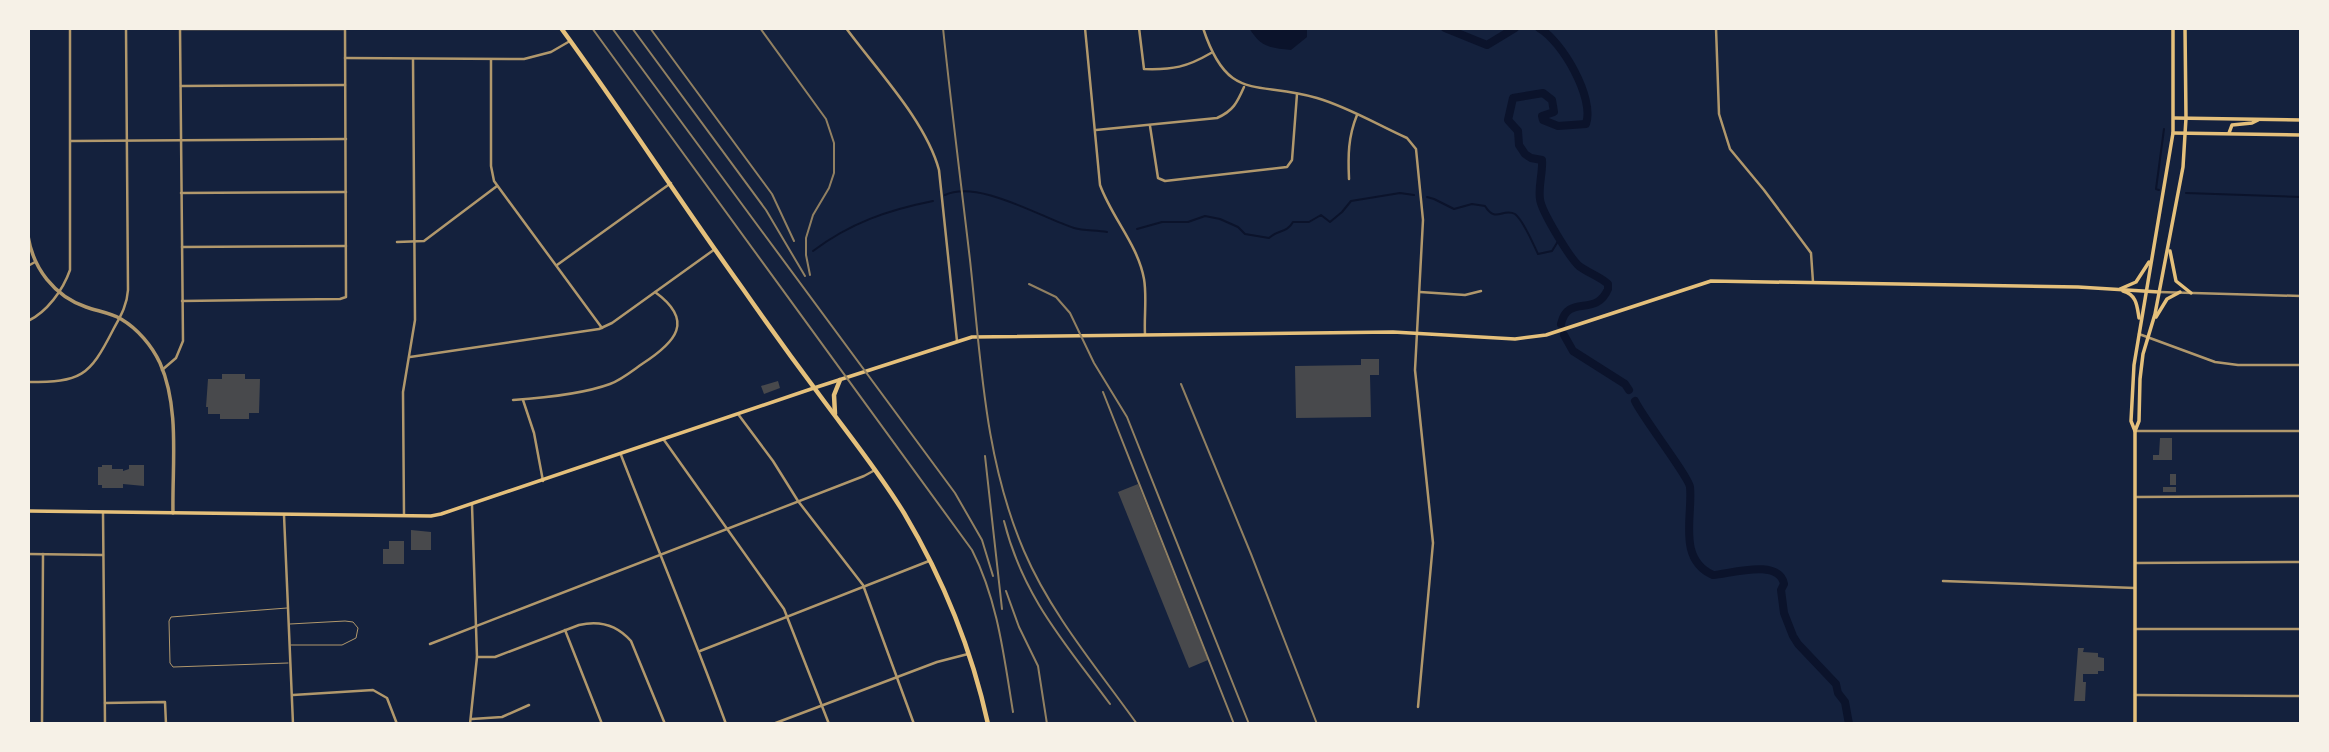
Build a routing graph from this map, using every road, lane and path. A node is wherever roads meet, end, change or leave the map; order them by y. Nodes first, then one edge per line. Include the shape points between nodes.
1 (70, 28) edge
2 (126, 28) edge
3 (345, 28) edge
4 (561, 28) edge
5 (846, 28) edge
6 (1085, 28) edge
7 (1139, 28) edge
8 (1203, 28) edge
9 (1716, 28) edge
10 (2173, 28) edge
11 (2185, 28) edge
12 (180, 29) edge
13 (570, 41) junction
14 (1211, 53) junction
15 (345, 58) junction
16 (413, 59) junction
17 (491, 60) junction
18 (345, 85) junction
19 (181, 86) junction
20 (1244, 86) junction
21 (1297, 94) junction
22 (1357, 115) junction
23 (2174, 118) junction
24 (2186, 118) junction
25 (2260, 119) junction
26 (2301, 120) edge
27 (1150, 126) junction
28 (1096, 130) junction
29 (2173, 133) junction
30 (2186, 133) junction
31 (2230, 133) junction
32 (2301, 135) edge
33 (181, 139) junction
34 (346, 139) junction
35 (71, 141) junction
36 (127, 141) junction
37 (1349, 179) dead end
38 (671, 183) junction
39 (497, 186) junction
40 (346, 192) junction
41 (181, 193) junction
42 (28, 236) edge
43 (2170, 240) junction
44 (397, 242) dead end
45 (414, 242) junction
46 (346, 246) junction
47 (181, 247) junction
48 (715, 248) junction
49 (2152, 257) junction
50 (35, 262) junction
51 (28, 265) edge
52 (556, 266) junction
53 (1813, 283) junction
54 (2118, 290) junction
55 (1481, 291) dead end
56 (2145, 291) junction
57 (59, 292) junction
58 (655, 292) junction
59 (1420, 292) junction
60 (2159, 292) junction
61 (2180, 292) junction
62 (2191, 293) junction
63 (2301, 296) edge
64 (182, 301) junction
65 (119, 318) junction
66 (28, 321) edge
67 (2140, 322) junction
68 (2152, 322) junction
69 (602, 328) junction
70 (1418, 332) junction
71 (1145, 334) junction
72 (2139, 334) junction
73 (2147, 337) junction
74 (957, 341) junction
75 (408, 357) junction
76 (2301, 365) edge
77 (162, 370) junction
78 (840, 380) junction
79 (28, 382) edge
80 (814, 388) junction
81 (513, 400) dead end
82 (523, 400) junction
83 (738, 414) junction
84 (835, 415) junction
85 (2136, 431) junction
86 (2301, 431) edge
87 (664, 440) junction
88 (621, 455) junction
89 (876, 470) junction
90 (543, 481) junction
91 (2301, 496) edge
92 (2136, 497) junction
93 (798, 501) junction
94 (472, 505) junction
95 (28, 511) edge
96 (103, 512) junction
97 (173, 513) junction
98 (284, 515) junction
99 (404, 515) junction
100 (725, 529) junction
101 (28, 554) edge
102 (43, 554) junction
103 (660, 554) junction
104 (103, 555) junction
105 (929, 561) junction
106 (2301, 562) edge
107 (2136, 563) junction
108 (1943, 581) dead end
109 (863, 585) junction
110 (2136, 588) junction
111 (289, 608) junction
112 (788, 617) junction
113 (290, 624) junction
114 (477, 625) junction
115 (2135, 629) junction
116 (2301, 629) edge
117 (565, 630) junction
118 (430, 644) dead end
119 (291, 645) junction
120 (700, 651) junction
121 (968, 654) junction
122 (477, 657) junction
123 (291, 663) junction
124 (895, 677) junction
125 (293, 695) junction
126 (2135, 695) junction
127 (2301, 696) edge
128 (105, 703) junction
129 (529, 705) dead end
130 (822, 705) junction
131 (1418, 707) dead end
132 (471, 719) junction
133 (43, 724) edge
134 (105, 724) edge
135 (166, 724) edge
136 (293, 724) edge
137 (397, 724) edge
138 (470, 724) edge
139 (602, 724) edge
140 (664, 724) edge
141 (726, 724) edge
142 (773, 724) edge
143 (829, 724) edge
144 (914, 724) edge
145 (988, 724) edge
146 (2135, 724) edge

1 - 35 street
2 - 36 street
3 - 12 street
3 - 15 street
4 - 13 main road
5 - 74 street via 934,152
6 - 28 street
7 - 14 street via 1144,69 1191,65
8 - 14 street
9 - 53 street via 1719,114 1730,149 1811,253
10 - 23 main road
11 - 24 main road
12 - 19 street
13 - 17 street via 536,57
13 - 38 main road
14 - 20 street via 1224,72
15 - 16 street
15 - 18 street
16 - 17 street
16 - 45 street
17 - 39 street via 491,166
18 - 19 street
18 - 34 street
19 - 33 street
20 - 21 street
20 - 27 street via 1229,113
21 - 22 street
21 - 27 street via 1292,160 1287,167 1158,178
22 - 37 street via 1348,152
22 - 59 street via 1407,138 1416,149 1423,220
23 - 24 main road
23 - 29 main road
24 - 25 main road
24 - 30 main road
25 - 26 main road
25 - 31 main road via 2232,125
27 - 28 street
28 - 71 street via 1100,186 1144,279
29 - 30 main road
29 - 49 main road
30 - 31 main road
30 - 43 main road
31 - 32 main road
33 - 34 street
33 - 36 street
33 - 41 street
34 - 40 street
35 - 36 street
35 - 57 street via 72,253
36 - 65 street via 128,290
38 - 48 main road
38 - 52 street
39 - 45 street via 430,237
39 - 52 street
40 - 41 street
40 - 46 street
41 - 47 street
42 - 50 street
43 - 60 main road
43 - 62 main road via 2175,278
44 - 45 street
45 - 75 street via 415,324
46 - 47 street
46 - 64 street via 345,298
47 - 64 street
48 - 58 street
48 - 80 main road
49 - 54 main road via 2136,282
49 - 56 main road
50 - 51 street
50 - 57 street
52 - 69 street
53 - 54 main road
53 - 70 main road via 1704,282 1528,338
54 - 56 main road
54 - 67 main road via 2133,296
55 - 59 street via 1465,295
56 - 60 main road
56 - 67 main road
57 - 65 street via 82,306
57 - 66 street
58 - 69 street
58 - 82 street via 667,300 678,318 677,333 666,346 611,384
59 - 70 street
60 - 61 street
60 - 68 main road
61 - 62 street
61 - 68 main road via 2166,301
62 - 63 street
64 - 77 street via 183,341 176,358
65 - 77 street via 145,341
65 - 79 street via 89,369 66,380
67 - 72 main road
68 - 73 main road
69 - 75 street
70 - 71 main road
70 - 131 street via 1416,386 1433,543
71 - 74 main road
72 - 73 street
72 - 85 main road via 2132,386 2131,421
73 - 76 street via 2215,362
73 - 85 main road
74 - 78 main road
75 - 99 street via 403,392
77 - 97 street via 172,426
78 - 80 main road
78 - 84 main road via 834,395
80 - 83 main road
80 - 84 main road
81 - 82 street
82 - 90 street
83 - 87 main road
83 - 93 street
84 - 89 main road
85 - 86 street
85 - 92 main road
87 - 88 main road
87 - 100 street
88 - 90 main road
88 - 103 street
89 - 93 street
89 - 105 main road
90 - 94 main road
91 - 92 street
92 - 107 main road
93 - 100 street
93 - 109 street
94 - 99 main road via 431,516
94 - 114 street
95 - 96 main road
96 - 97 main road
96 - 104 street
97 - 98 main road
98 - 99 main road
98 - 111 street
100 - 103 street
100 - 112 street
101 - 102 street
102 - 104 street
102 - 133 street
103 - 114 street
103 - 120 street
104 - 128 street
105 - 109 street
105 - 121 main road
106 - 107 street
107 - 110 main road
108 - 110 street
109 - 112 street
109 - 124 street
110 - 115 main road
111 - 113 street
111 - 123 lane via 171,617 170,663 173,667
112 - 120 street
112 - 130 street
113 - 119 street
113 - 119 lane via 345,621 358,628 356,638 342,645
114 - 118 street
114 - 122 street
115 - 116 street
115 - 126 main road
117 - 122 street via 495,657
117 - 139 street
117 - 140 street via 600,623 624,634 637,652
119 - 123 street
120 - 141 street
121 - 124 street
121 - 145 main road
122 - 132 street
123 - 125 street
124 - 130 street
124 - 144 street
125 - 136 street
125 - 137 street via 373,690 387,698
126 - 127 street
126 - 146 main road
128 - 134 street
128 - 135 street via 165,702
129 - 132 street via 502,718
130 - 142 street
130 - 143 street
132 - 138 street

